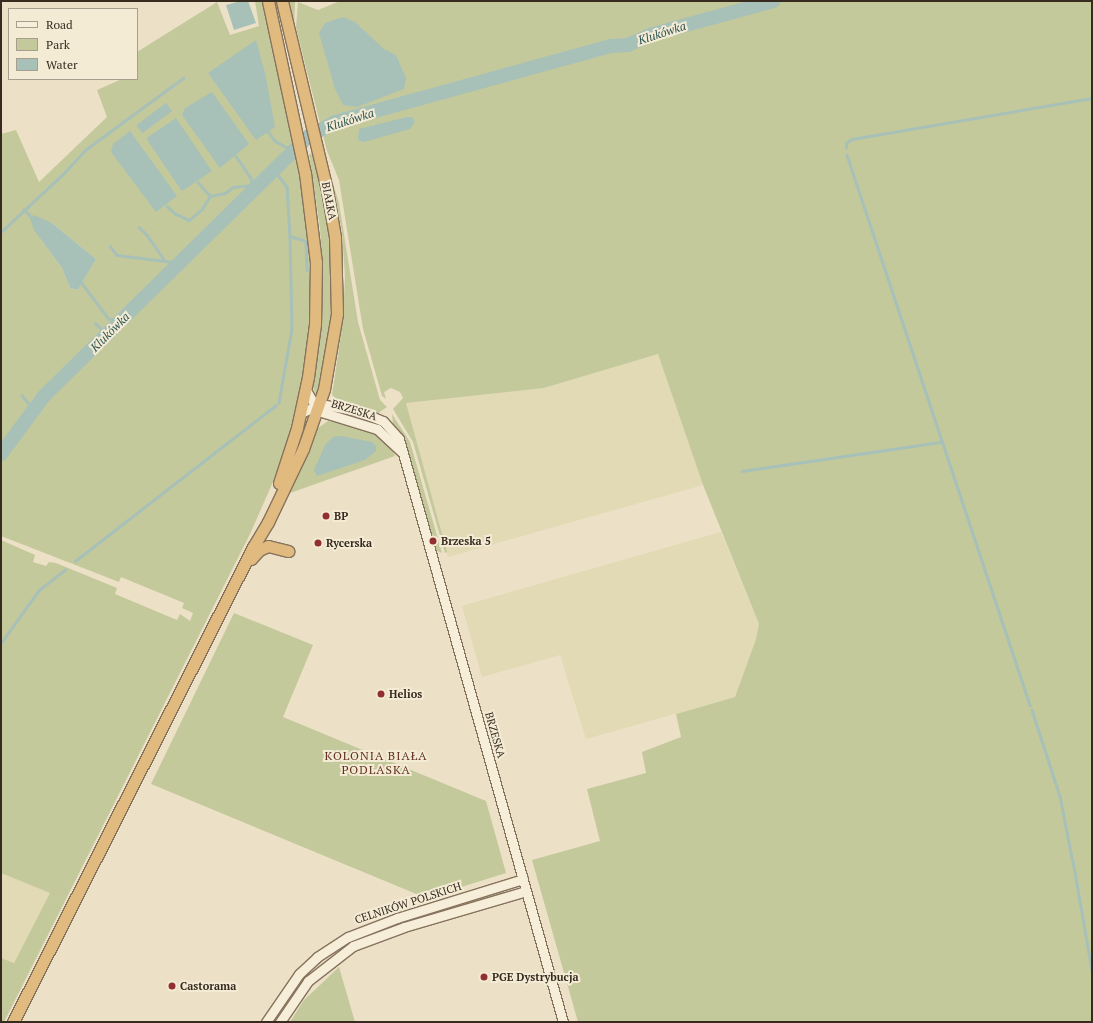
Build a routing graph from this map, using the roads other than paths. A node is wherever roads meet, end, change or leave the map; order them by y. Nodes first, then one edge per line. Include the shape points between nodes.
1 (268, 1) edge
2 (282, 1) edge
3 (306, 390) junction
4 (317, 406) junction
5 (301, 414) junction
6 (253, 546) junction
7 (288, 551) dead end
8 (241, 570) junction
9 (523, 879) junction
10 (526, 891) junction
11 (13, 1022) edge
12 (266, 1022) edge
13 (280, 1022) edge
14 (563, 1022) edge

1 - 3 highway, BIAŁKA via 294,118 313,225 316,279 314,331
2 - 4 highway, BIAŁKA via 335,231 338,289 334,343
3 - 4 street, BRZESKA
3 - 5 highway, BIAŁKA
4 - 5 street, BRZESKA
4 - 6 highway, BIAŁKA via 295,466
4 - 9 street, BRZESKA via 377,429 404,455
5 - 6 highway, BIAŁKA via 282,478
6 - 8 highway
7 - 8 highway via 274,546 262,548
8 - 11 highway
9 - 10 street, BRZESKA
9 - 12 street, CELNIKÓW POLSKICH via 397,918 348,937 317,957 299,974
10 - 13 street, CELNIKÓW POLSKICH via 398,929 353,946 308,981
10 - 14 street, BRZESKA

